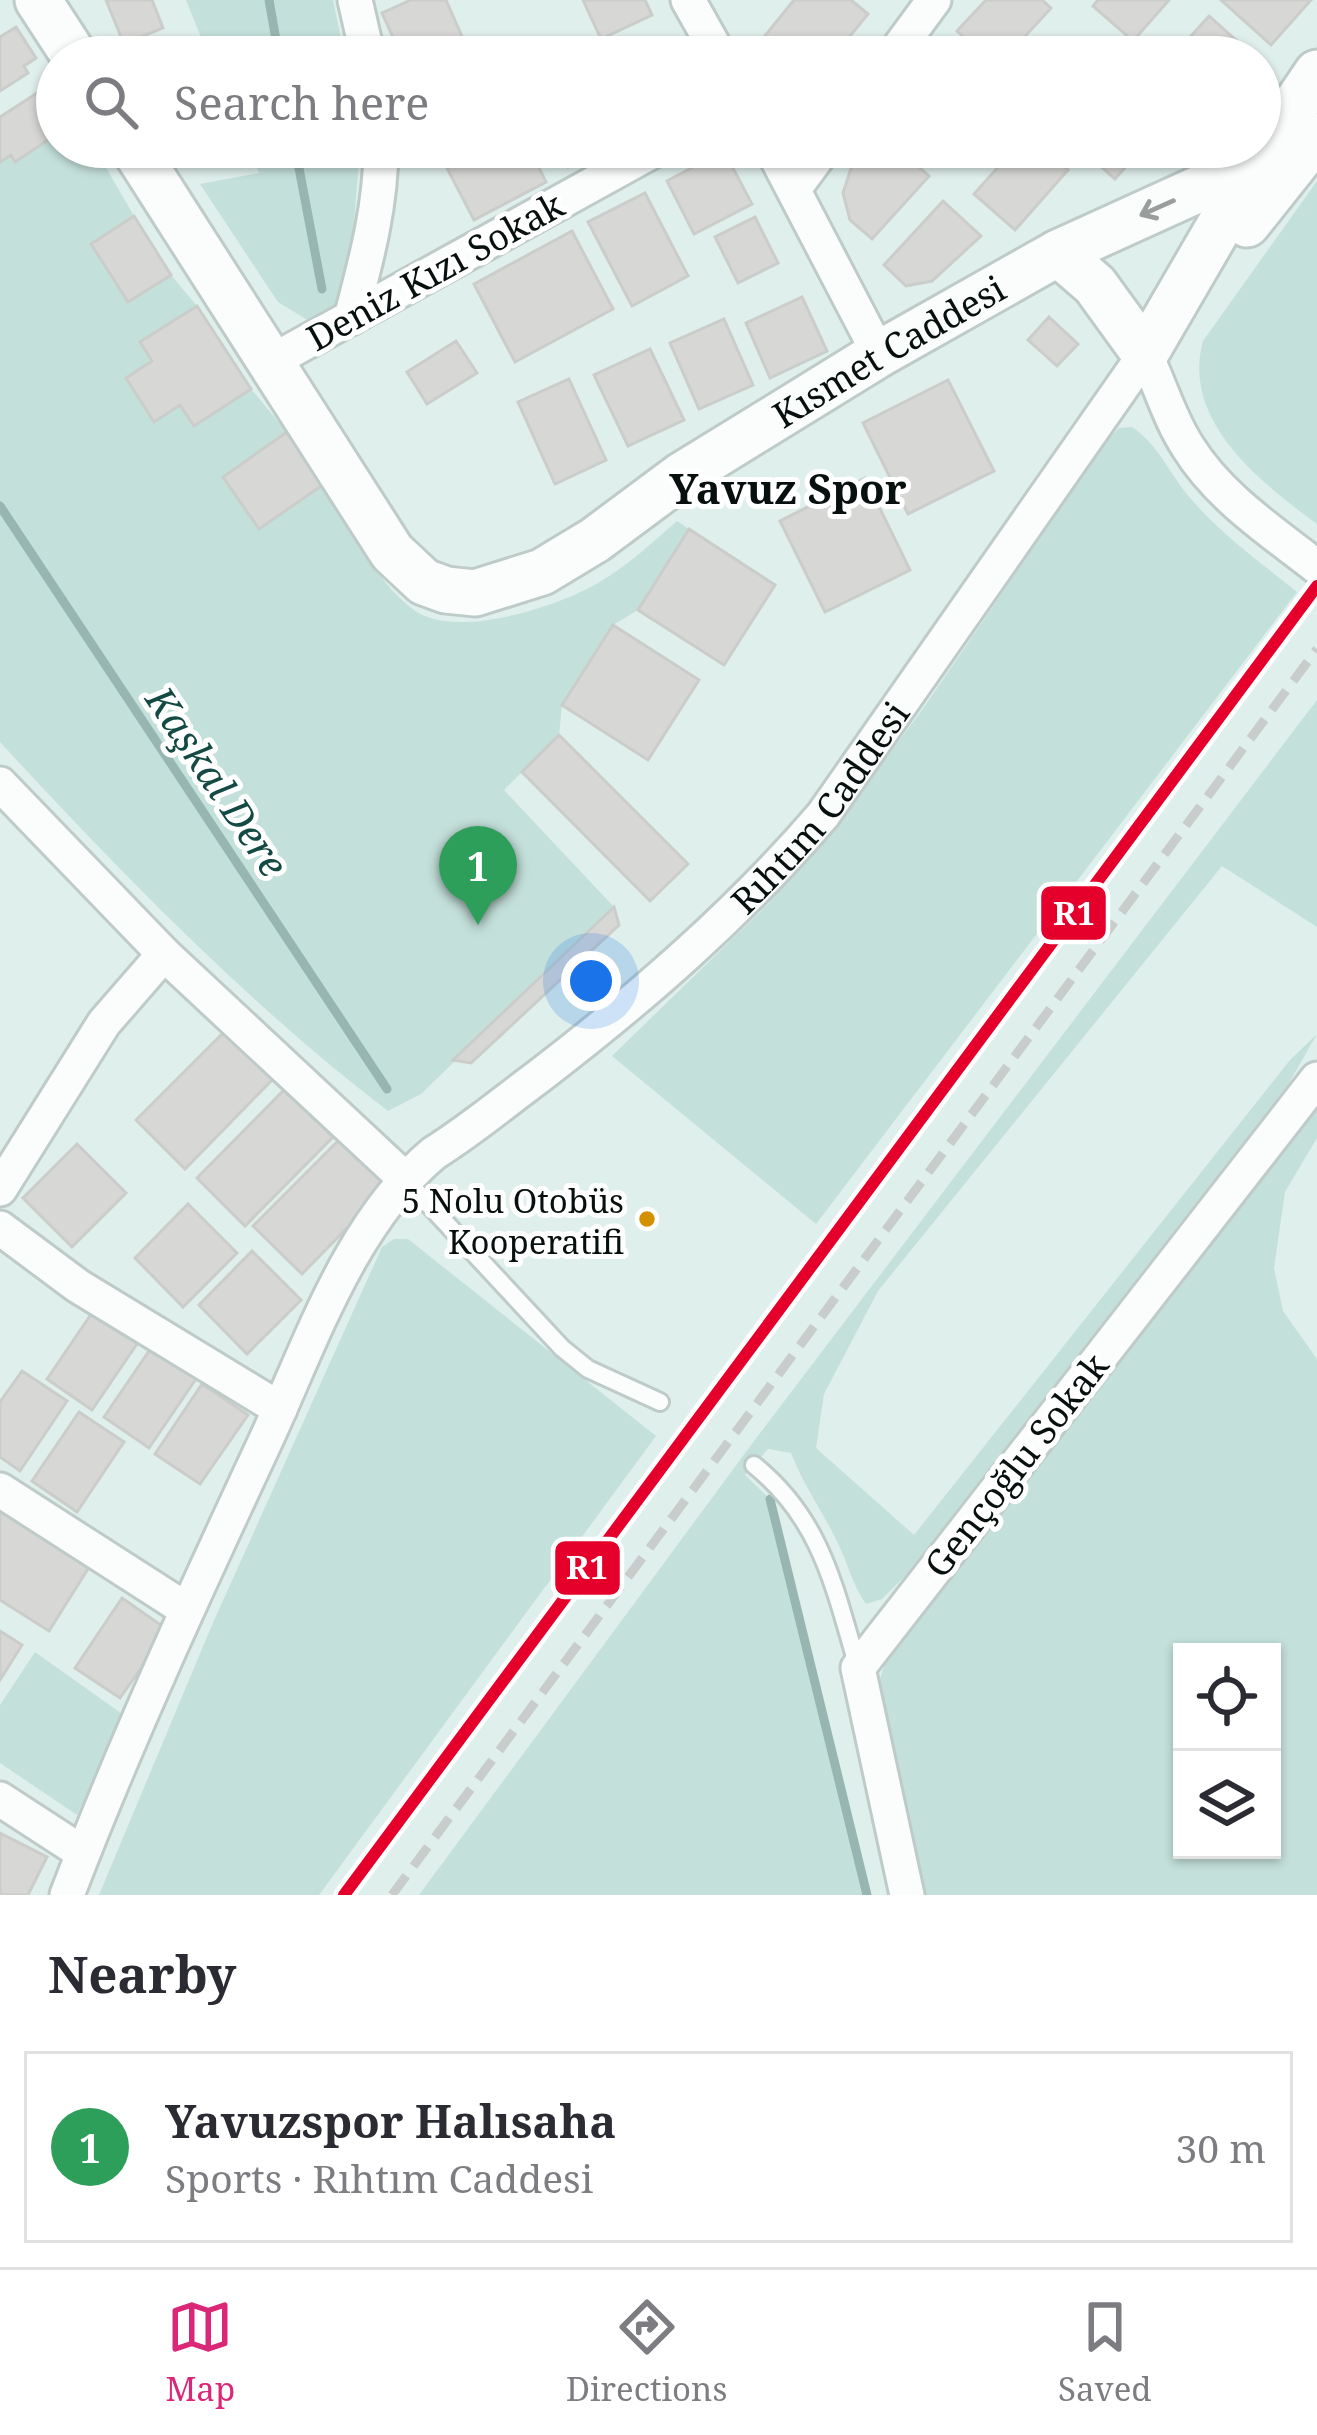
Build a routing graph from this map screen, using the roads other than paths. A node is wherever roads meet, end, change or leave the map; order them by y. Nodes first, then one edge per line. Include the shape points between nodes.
1 (38, 0) edge
2 (355, 0) edge
3 (688, 0) edge
4 (934, 0) edge
5 (61, 36) edge
6 (363, 36) edge
7 (708, 36) edge
8 (907, 36) edge
9 (1317, 73) edge
10 (1281, 126) edge
11 (1317, 136) edge
12 (147, 168) edge
13 (381, 168) edge
14 (622, 168) edge
15 (782, 168) edge
16 (810, 168) edge
17 (1245, 168) edge
18 (1253, 168) edge
19 (794, 189) junction
20 (1058, 253) junction
21 (351, 318) junction
22 (879, 354) junction
23 (1145, 354) junction
24 (272, 361) junction
25 (1317, 567) edge
26 (0, 784) edge
27 (164, 954) junction
28 (1317, 1079) edge
29 (404, 1178) junction
30 (0, 1189) edge
31 (0, 1228) edge
32 (660, 1402) dead end
33 (280, 1409) junction
34 (754, 1465) dead end
35 (0, 1490) edge
36 (187, 1610) junction
37 (858, 1668) junction
38 (0, 1798) edge
39 (83, 1853) junction
40 (67, 1895) edge
41 (907, 1895) edge

1 - 5 main road
2 - 6 street
3 - 7 street
4 - 8 street
9 - 10 main road, Rıhtım Caddesi
11 - 23 main road, Rıhtım Caddesi
12 - 24 main road, Kısmet Caddesi
13 - 21 street
14 - 21 street, Deniz Kızı Sokak
15 - 19 street
16 - 19 street
17 -> 20 main road, Kısmet Caddesi
18 - 23 main road, Rıhtım Caddesi
19 - 22 street
20 - 22 main road, Kısmet Caddesi
20 - 23 main road via 1095,285
21 - 24 street, Deniz Kızı Sokak
22 - 24 main road, Kısmet Caddesi via 681,476 568,559 475,593 424,583 392,552
23 - 25 street via 1202,466
23 - 29 street, Rıhtım Caddesi via 790,854 622,1013
26 - 27 street
27 - 29 street
27 - 30 street via 104,1023
28 - 37 street, Gençoğlu Sokak
29 - 32 lane via 562,1348
29 - 33 street, Rıhtım Caddesi via 360,1241
31 - 33 street via 78,1286
33 - 36 street, Rıhtım Caddesi
34 - 37 lane via 811,1529
35 - 36 street
36 - 39 street, Rıhtım Caddesi
37 - 41 street
38 - 39 street
39 - 40 street, Rıhtım Caddesi

